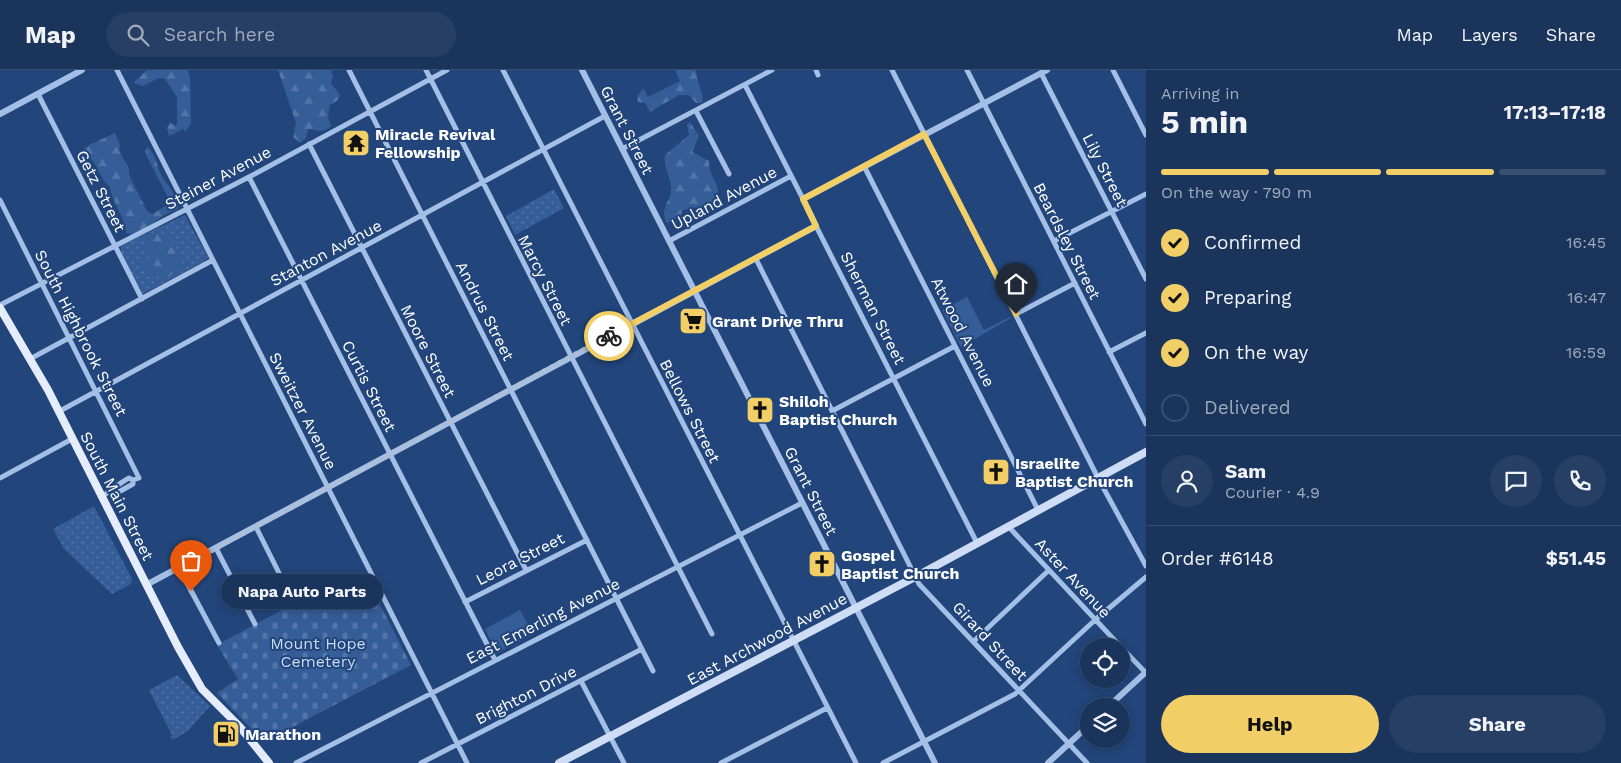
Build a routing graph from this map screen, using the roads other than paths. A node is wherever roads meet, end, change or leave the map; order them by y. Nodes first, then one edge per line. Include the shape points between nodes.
1 (82, 70) edge
2 (117, 70) edge
3 (349, 70) edge
4 (426, 70) edge
5 (447, 70) edge
6 (504, 70) edge
7 (582, 70) edge
8 (772, 70) edge
9 (892, 70) edge
10 (967, 70) edge
11 (1113, 70) edge
12 (1044, 72) edge
13 (430, 79) junction
14 (745, 85) junction
15 (38, 94) junction
16 (984, 103) junction
17 (370, 111) junction
18 (696, 111) junction
19 (0, 114) edge
20 (605, 116) junction
21 (924, 134) junction
22 (1146, 135) edge
23 (309, 144) junction
24 (544, 149) junction
25 (622, 149) junction
26 (864, 166) junction
27 (729, 174) dead end
28 (791, 176) junction
29 (249, 177) junction
30 (482, 183) junction
31 (1146, 194) edge
32 (803, 199) junction
33 (0, 200) edge
34 (187, 209) junction
35 (1112, 212) junction
36 (422, 215) junction
37 (816, 226) junction
38 (669, 241) junction
39 (1054, 241) junction
40 (114, 246) junction
41 (362, 248) junction
42 (756, 259) junction
43 (213, 260) junction
44 (1146, 279) edge
45 (301, 280) junction
46 (1075, 283) junction
47 (42, 284) junction
48 (694, 290) junction
49 (142, 299) junction
50 (0, 307) edge
51 (239, 314) junction
52 (1016, 314) junction
53 (632, 323) junction
54 (1146, 333) edge
55 (69, 338) junction
56 (955, 346) junction
57 (1110, 352) junction
58 (571, 356) junction
59 (30, 359) junction
60 (894, 378) junction
61 (511, 388) junction
62 (96, 392) junction
63 (832, 410) junction
64 (58, 412) junction
65 (450, 421) junction
66 (1146, 424) edge
67 (72, 439) junction
68 (1146, 452) edge
69 (390, 454) junction
70 (0, 478) edge
71 (1098, 478) junction
72 (327, 488) junction
73 (101, 496) junction
74 (802, 503) junction
75 (1038, 510) junction
76 (1008, 526) junction
77 (256, 527) junction
78 (739, 535) junction
79 (587, 540) junction
80 (977, 543) junction
81 (216, 548) junction
82 (1146, 566) edge
83 (677, 567) junction
84 (179, 568) junction
85 (526, 570) junction
86 (1049, 570) junction
87 (915, 577) junction
88 (1146, 577) edge
89 (146, 585) junction
90 (616, 598) junction
91 (465, 602) junction
92 (294, 603) dead end
93 (855, 608) junction
94 (1095, 620) junction
95 (254, 624) dead end
96 (712, 634) dead end
97 (1112, 638) edge
98 (794, 641) junction
99 (974, 641) junction
100 (218, 643) dead end
101 (642, 649) junction
102 (1130, 656) edge
103 (494, 660) junction
104 (653, 671) dead end
105 (1146, 672) edge
106 (581, 681) junction
107 (1020, 690) junction
108 (432, 692) junction
109 (1118, 698) edge
110 (828, 708) junction
111 (1080, 734) edge
112 (610, 737) junction
113 (924, 742) junction
114 (458, 744) junction
115 (1070, 744) junction
116 (269, 763) edge
117 (296, 763) edge
118 (421, 763) edge
119 (467, 763) edge
120 (559, 763) edge
121 (624, 763) edge
122 (721, 763) edge
123 (856, 763) edge
124 (883, 763) edge
125 (935, 763) edge
126 (1048, 763) edge
127 (1087, 763) edge

1 - 15 street
2 - 34 street, Sweitzer Avenue
3 - 17 street, Andrus Street
4 - 13 street, Marcy Street
5 - 13 street, Steiner Avenue
6 - 24 street, Bellows Street
7 - 20 street, Grant Street
8 - 14 street
9 - 21 street
10 - 16 street, Beardsley Street
11 - 22 street
12 - 16 street
12 - 35 street, Lily Street
13 - 17 street, Steiner Avenue
13 - 30 street, Marcy Street
14 - 18 street
14 - 28 street, Sherman Street
15 - 19 street
15 - 40 street, Getz Street
16 - 21 street
16 - 39 street, Beardsley Street
17 - 23 street, Steiner Avenue
17 - 36 street, Andrus Street
18 - 25 street
18 - 27 street
20 - 24 street, Stanton Avenue
20 - 25 street, Grant Street
21 - 26 street
21 - 52 street
23 - 29 street, Steiner Avenue
23 - 41 street, Moore Street
24 - 30 street, Stanton Avenue
24 - 53 street, Bellows Street
25 - 38 street, Grant Street
26 - 32 street
26 - 56 street, Atwood Avenue
28 - 32 street, Sherman Street
28 - 38 street, Upland Avenue
29 - 34 street, Steiner Avenue
29 - 45 street, Curtis Street
30 - 36 street, Stanton Avenue
30 - 58 street, Marcy Street
31 - 35 street
32 - 37 street, Sherman Street
33 - 47 street, South Highbrook Street
34 - 40 street, Steiner Avenue
34 - 43 street, Sweitzer Avenue
35 - 39 street
35 - 44 street, Lily Street
36 - 41 street, Stanton Avenue
36 - 61 street, Andrus Street
37 - 42 street
37 - 60 street, Sherman Street
38 - 48 street, Grant Street
39 - 46 street, Beardsley Street
40 - 47 street, Steiner Avenue
40 - 49 street, Getz Street
41 - 45 street, Stanton Avenue
41 - 65 street, Moore Street
42 - 48 street
42 - 63 street, Girard Street
43 - 49 street
43 - 51 street, Sweitzer Avenue
45 - 51 street, Stanton Avenue
45 - 69 street, Curtis Street
46 - 52 street
46 - 57 street, Beardsley Street
47 - 50 street, Steiner Avenue
47 - 55 street, South Highbrook Street
48 - 53 street
48 - 74 street, Grant Street
49 - 55 street
50 - 59 main road, South Main Street
51 - 62 street, Stanton Avenue
51 - 72 street, Sweitzer Avenue
52 - 71 street
53 - 58 street
53 - 78 street, Bellows Street
54 - 57 street
55 - 59 street
55 - 62 street, South Highbrook Street
56 - 60 street
56 - 75 street, Atwood Avenue
57 - 66 street, Beardsley Street
58 - 61 street
58 - 83 street, Marcy Street
59 - 64 main road, South Main Street
60 - 63 street
60 - 80 street, Sherman Street
61 - 65 street
61 - 79 street, Andrus Street
62 - 64 street, Stanton Avenue
62 - 73 street, South Highbrook Street via 136,479 115,494 110,492
63 - 87 street, Girard Street
64 - 67 main road, South Main Street
65 - 69 street
65 - 85 street, Moore Street
67 - 70 street
67 - 73 main road, South Main Street
68 - 71 main road, East Archwood Avenue
69 - 72 street
69 - 91 street, Curtis Street
71 - 75 main road, East Archwood Avenue
71 - 82 street
72 - 77 street
72 - 108 street, Sweitzer Avenue
73 - 89 main road, South Main Street
74 - 78 street, East Emerling Avenue
74 - 93 street, Grant Street
75 - 76 main road, East Archwood Avenue
76 - 80 main road, East Archwood Avenue
76 - 86 street, Aster Avenue
77 - 81 street
77 - 92 street
78 - 83 street, East Emerling Avenue
78 - 98 street, Bellows Street
79 - 85 street, Leora Street
79 - 90 street, Andrus Street
80 - 87 main road, East Archwood Avenue
81 - 84 street
81 - 95 street
83 - 90 street, East Emerling Avenue
83 - 96 street, Marcy Street
84 - 89 street
84 - 100 street
85 - 91 street, Leora Street
86 - 94 street, Aster Avenue
86 - 99 street
87 - 93 main road, East Archwood Avenue
87 - 99 street, Girard Street
88 - 94 street
89 - 116 main road, South Main Street via 202,689 240,727
90 - 101 street, Andrus Street
90 - 103 street, East Emerling Avenue
91 - 103 street, Curtis Street
93 - 98 main road, East Archwood Avenue
93 - 113 street, Grant Street
94 - 97 street, Aster Avenue
94 - 107 street
98 - 110 street, Bellows Street
98 - 112 main road, East Archwood Avenue
99 - 107 street, Girard Street
101 - 104 street, Andrus Street
101 - 106 street, Brighton Drive
102 - 105 street, Aster Avenue
103 - 108 street, East Emerling Avenue
105 - 109 street
106 - 112 street
106 - 114 street, Brighton Drive
107 - 113 street
107 - 115 street, Girard Street
108 - 114 street, Sweitzer Avenue
108 - 117 street, East Emerling Avenue
110 - 122 street
110 - 123 street, Bellows Street
111 - 115 street
112 - 120 main road, East Archwood Avenue
112 - 121 street
113 - 124 street
113 - 125 street, Grant Street
114 - 118 street, Brighton Drive
114 - 119 street, Sweitzer Avenue
115 - 126 street
115 - 127 street, Girard Street

